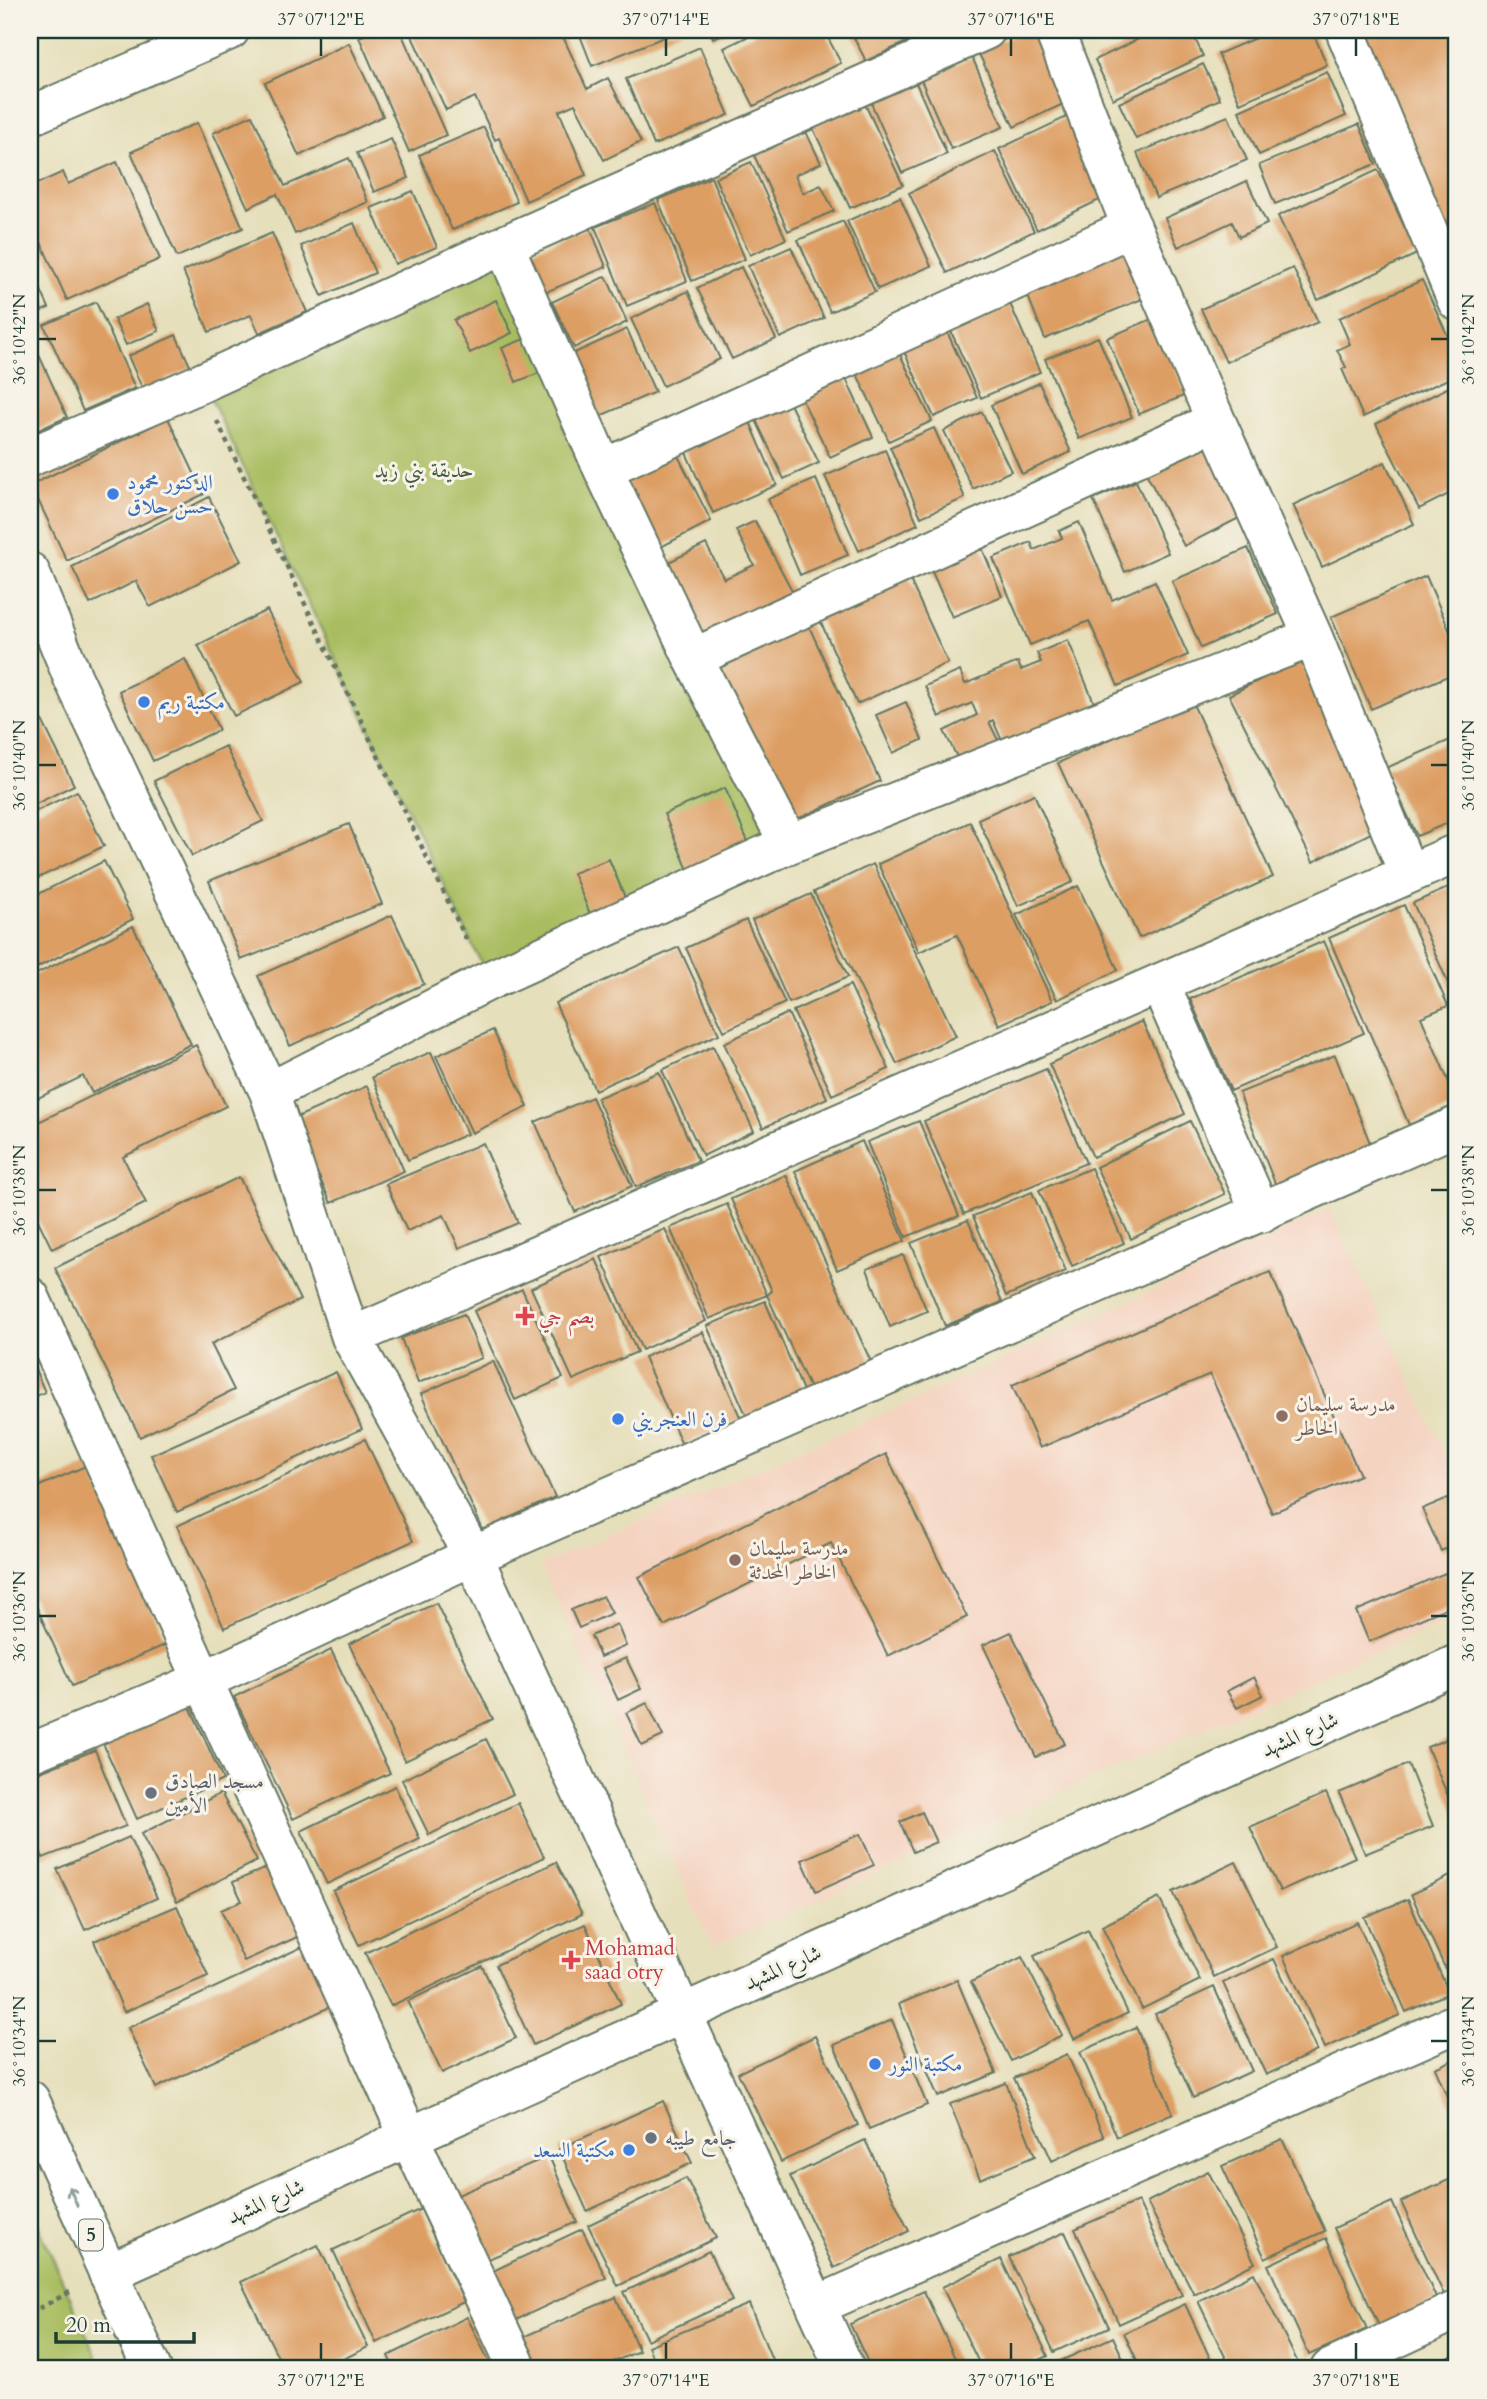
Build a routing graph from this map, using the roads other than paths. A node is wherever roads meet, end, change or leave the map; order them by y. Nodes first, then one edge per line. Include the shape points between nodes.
1 (230, 30) edge
2 (986, 30) edge
3 (1054, 30) edge
4 (1345, 30) edge
5 (30, 116) edge
6 (1132, 227) junction
7 (504, 245) junction
8 (1457, 301) edge
9 (1216, 421) junction
10 (30, 457) edge
11 (603, 469) junction
12 (30, 572) edge
13 (1313, 637) junction
14 (693, 658) junction
15 (789, 844) junction
16 (1457, 853) edge
17 (1408, 873) junction
18 (1160, 984) junction
19 (269, 1092) junction
20 (1457, 1126) edge
21 (1261, 1213) junction
22 (30, 1297) edge
23 (351, 1337) junction
24 (473, 1556) junction
25 (1457, 1664) edge
26 (202, 1681) junction
27 (30, 1753) edge
28 (681, 2014) junction
29 (1457, 2023) edge
30 (30, 2101) edge
31 (409, 2137) junction
32 (108, 2273) junction
33 (816, 2306) junction
34 (1457, 2309) edge
35 (152, 2369) edge
36 (518, 2369) edge
37 (845, 2369) edge
38 (1330, 2369) edge

1 - 5 main road
2 - 7 main road
3 - 6 main road
4 - 8 main road
6 - 9 main road
6 - 11 main road
7 - 10 main road
7 - 11 main road
9 - 13 main road
9 - 14 main road
11 - 14 main road
12 - 19 main road via 73,678
13 - 15 main road
13 - 17 main road
14 - 15 main road
15 - 19 main road via 486,982
16 - 17 main road
17 - 18 main road
18 - 21 main road
18 - 23 main road
19 - 23 main road
20 - 21 main road
21 - 24 main road
22 - 26 main road
23 - 24 main road
24 - 26 main road
24 - 28 main road
25 - 28 main road, شارع المشهد
26 - 27 main road
26 - 31 main road
28 - 31 main road, شارع المشهد
28 - 33 main road
29 - 33 main road
32 -> 30 main road, 5
31 - 32 main road, شارع المشهد
31 - 36 main road
32 - 35 main road, 5
33 - 37 main road
34 - 38 main road

